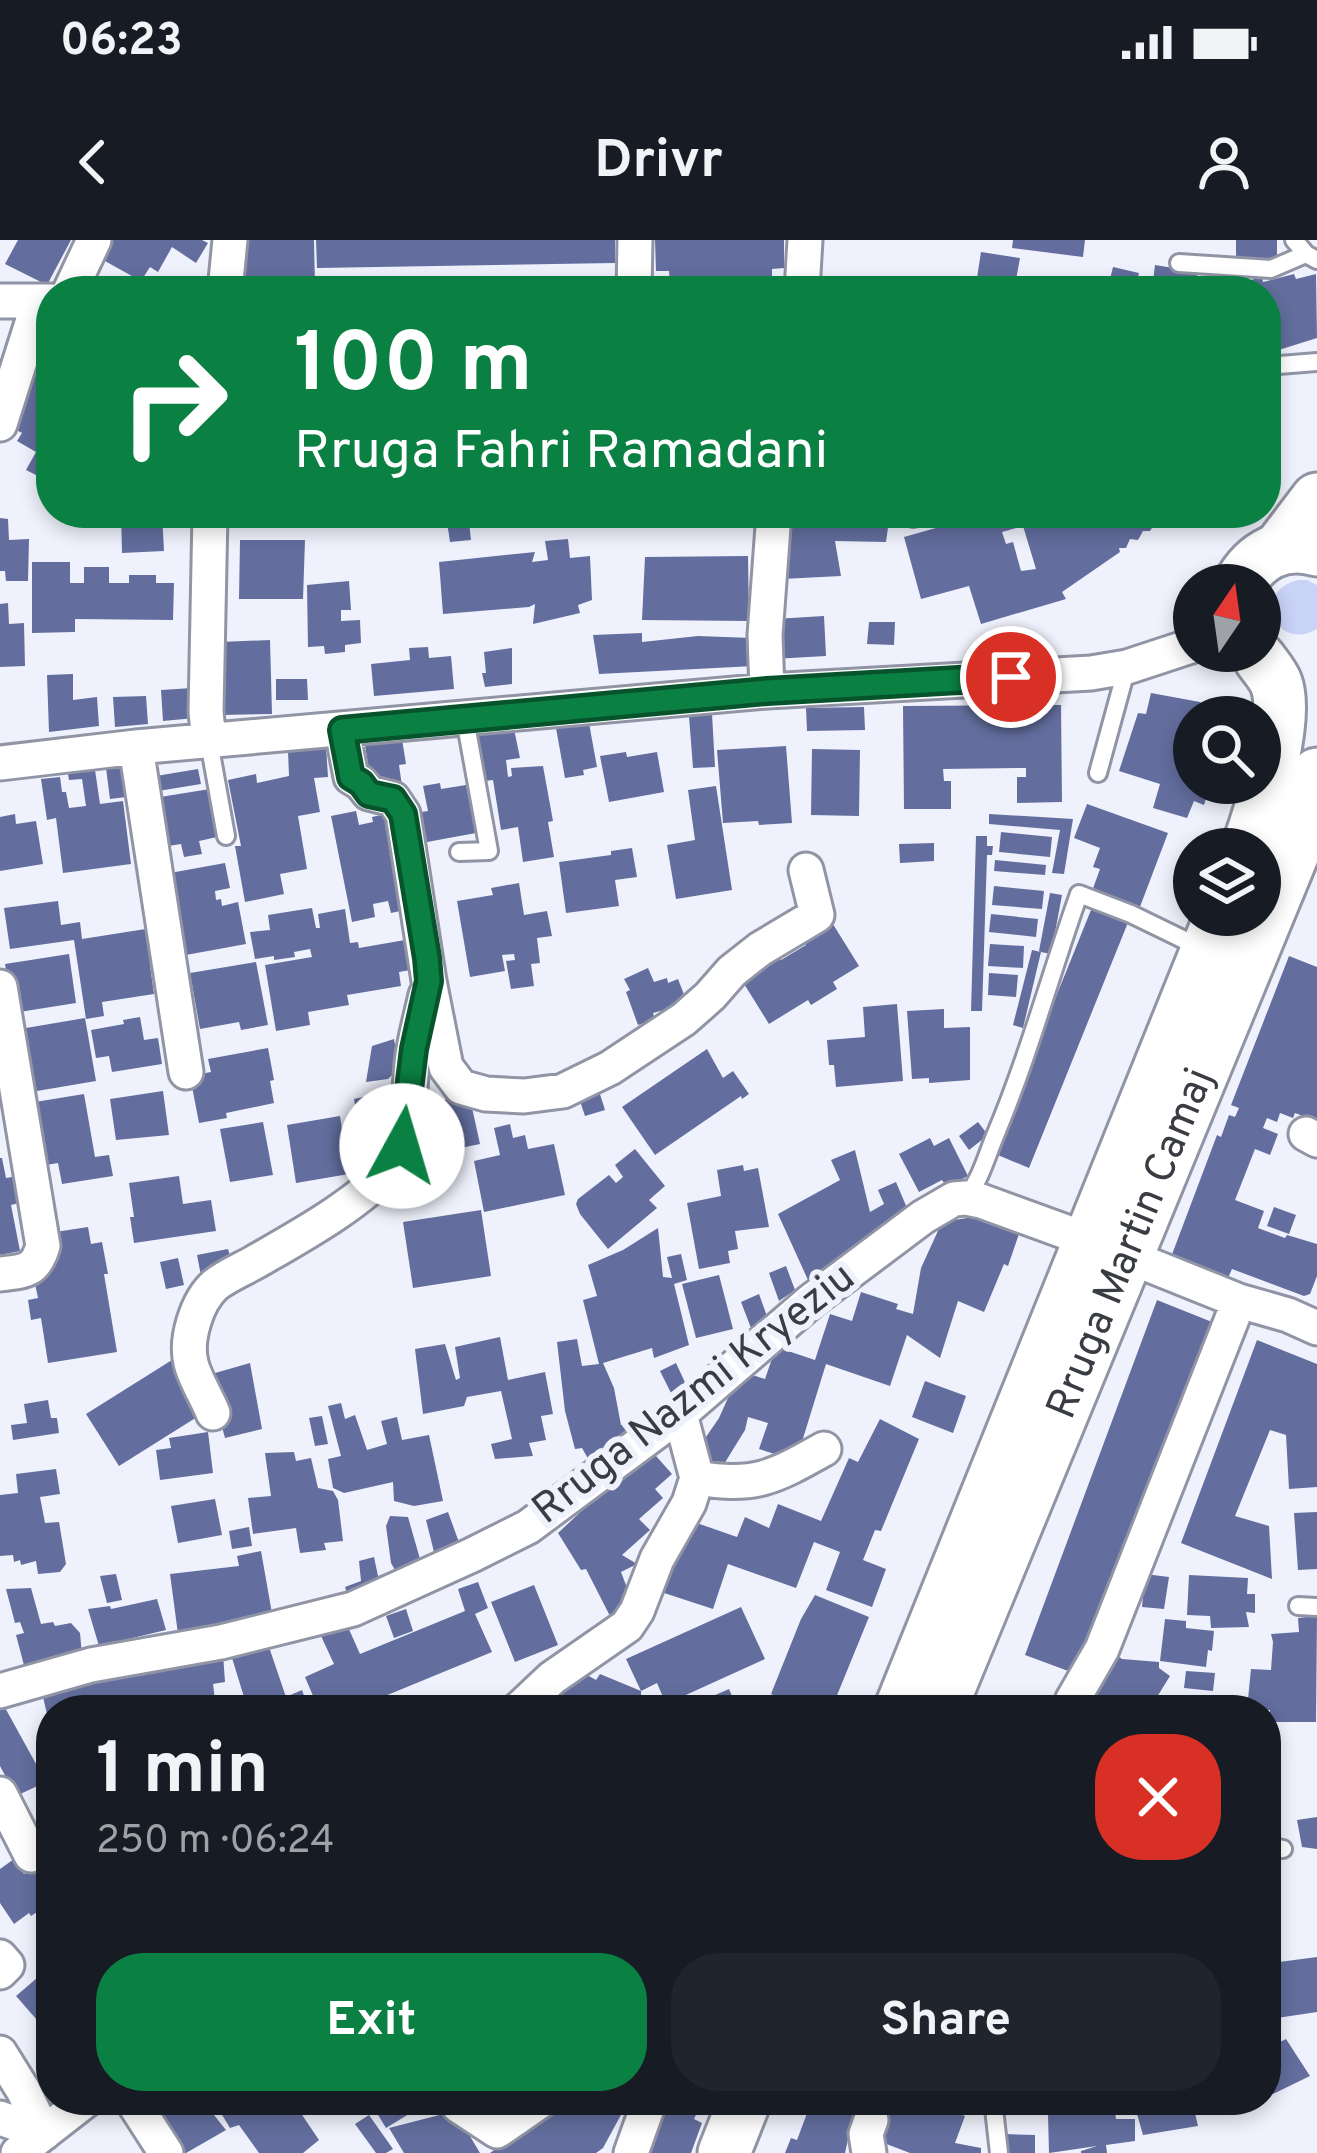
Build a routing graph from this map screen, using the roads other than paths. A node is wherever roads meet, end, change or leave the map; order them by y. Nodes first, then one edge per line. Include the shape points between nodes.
1 (94, 240) edge
2 (230, 240) edge
3 (635, 240) edge
4 (806, 240) edge
5 (1306, 252) edge
6 (1179, 263) dead end
7 (69, 276) edge
8 (226, 276) edge
9 (634, 276) edge
10 (803, 276) edge
11 (36, 299) edge
12 (0, 302) edge
13 (36, 340) edge
14 (1317, 362) edge
15 (1281, 365) edge
16 (0, 424) edge
17 (1317, 499) edge
18 (210, 528) edge
19 (773, 528) edge
20 (1298, 550) edge
21 (1254, 564) edge
22 (1173, 652) edge
23 (1127, 667) junction
24 (1317, 667) edge
25 (1281, 669) edge
26 (1268, 672) edge
27 (767, 691) junction
28 (465, 719) junction
29 (342, 730) junction
30 (209, 742) junction
31 (136, 748) junction
32 (0, 764) edge
33 (1098, 773) dead end
34 (1313, 804) edge
35 (1252, 828) edge
36 (226, 836) dead end
37 (459, 852) dead end
38 (806, 870) dead end
39 (1173, 924) edge
40 (1213, 936) edge
41 (429, 981) junction
42 (0, 987) edge
43 (186, 1072) dead end
44 (966, 1198) junction
45 (1109, 1249) junction
46 (0, 1274) edge
47 (1239, 1301) junction
48 (1314, 1319) edge
49 (213, 1413) dead end
50 (680, 1414) junction
51 (824, 1449) dead end
52 (697, 1478) junction
53 (0, 1691) edge
54 (534, 1695) edge
55 (907, 1695) edge
56 (945, 1695) edge
57 (1075, 1695) edge
58 (0, 1793) edge
59 (31, 1855) dead end
60 (0, 1957) edge
61 (0, 1972) edge
62 (0, 2053) edge
63 (67, 2115) edge
64 (142, 2115) edge
65 (473, 2115) edge
66 (520, 2115) edge
67 (645, 2115) edge
68 (739, 2115) edge
69 (776, 2115) edge
70 (995, 2115) edge
71 (0, 2118) edge
72 (31, 2143) edge
73 (166, 2153) edge
74 (631, 2153) edge
75 (724, 2153) edge
76 (761, 2153) edge
77 (999, 2153) edge

1 - 7 street
2 - 8 street
3 - 9 street
4 - 10 street
5 - 6 lane via 1271,269
11 - 12 street
13 - 16 street
14 - 15 lane
17 - 20 main road
18 - 30 street
19 - 27 street
20 - 21 main road
22 - 23 street
23 - 27 street
23 - 33 lane
24 - 25 main road
26 - 35 main road via 1280,709
27 - 28 street
28 - 29 street
28 - 37 lane via 489,851
29 - 30 street
29 - 41 street via 351,777 369,794 393,799 403,814
30 - 31 street
30 - 36 lane
31 - 32 street
31 - 43 street
34 - 45 main road, Rruga Martin Camaj
38 - 41 street via 817,915 760,949 684,1019 563,1091 524,1096 461,1087 446,1066
39 - 44 lane, Rruga Martin Camaj via 1078,894 1021,1072
40 - 45 main road, Rruga Martin Camaj
41 - 49 street via 402,1146 391,1165 313,1228 215,1285 202,1303 191,1366
42 - 46 street via 43,1246 38,1262
44 - 45 street
44 - 50 street, Rruga Nazmi Kryeziu via 923,1217 811,1301
45 - 47 street
45 - 55 main road, Rruga Martin Camaj
45 - 56 main road, Rruga Martin Camaj
47 - 48 street
47 - 57 street via 1102,1648
50 - 52 street
50 - 53 street, Rruga Nazmi Kryeziu via 528,1526 352,1609
51 - 52 street via 751,1482
52 - 54 street via 627,1626
58 - 59 street
60 - 61 street via 7,1965
62 - 72 street via 23,2090
63 - 72 street
64 - 73 street
65 - 66 street via 497,2131
67 - 74 street
68 - 75 main road
69 - 76 main road
70 - 77 lane
71 - 72 street

